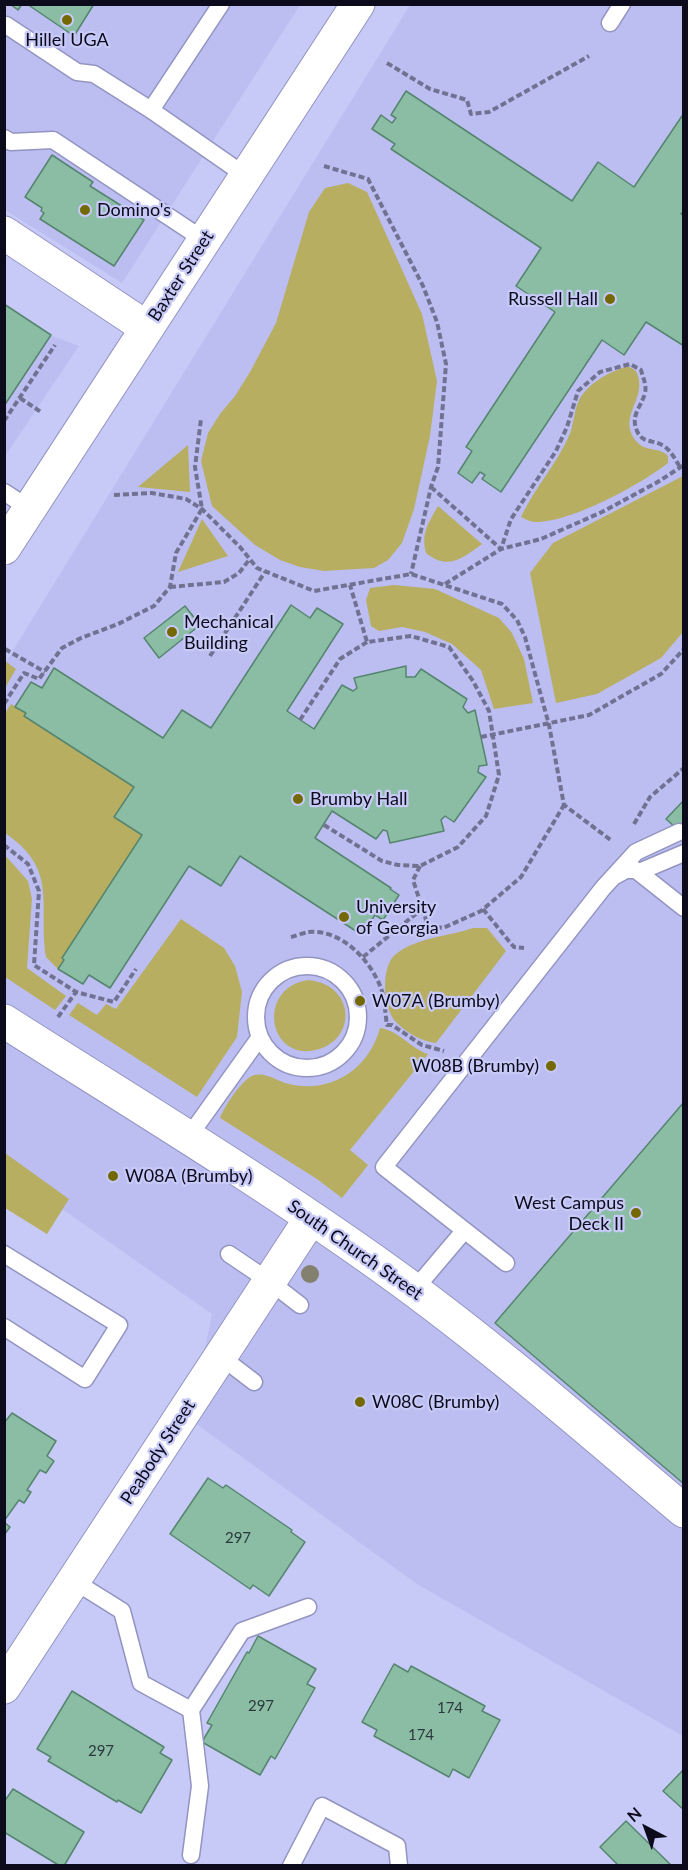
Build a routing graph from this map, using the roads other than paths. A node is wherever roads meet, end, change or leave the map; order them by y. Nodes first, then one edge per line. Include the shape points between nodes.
1 (221, 4) edge
2 (358, 4) edge
3 (622, 4) edge
4 (610, 23) dead end
5 (6, 25) dead end
6 (151, 110) junction
7 (4, 138) edge
8 (246, 176) junction
9 (4, 234) edge
10 (204, 240) junction
11 (147, 328) junction
12 (17, 500) edge
13 (4, 548) edge
14 (679, 832) dead end
15 (684, 853) edge
16 (639, 872) junction
17 (610, 881) junction
18 (684, 908) edge
19 (4, 1021) edge
20 (260, 1038) junction
21 (188, 1138) junction
22 (311, 1218) junction
23 (464, 1230) junction
24 (4, 1254) edge
25 (230, 1254) dead end
26 (506, 1263) dead end
27 (269, 1281) junction
28 (414, 1290) junction
29 (300, 1305) dead end
30 (4, 1327) edge
31 (220, 1356) junction
32 (254, 1382) dead end
33 (684, 1511) edge
34 (74, 1581) junction
35 (308, 1607) dead end
36 (4, 1687) edge
37 (190, 1710) junction
38 (191, 1855) dead end
39 (291, 1866) edge
40 (399, 1866) edge

1 - 6 lane
2 - 8 street, Baxter Street
3 - 4 lane
5 - 6 lane via 77,72 94,74
6 - 8 lane
7 - 10 lane via 11,142 53,140
8 - 10 street, Baxter Street
9 - 11 street
10 - 11 street, Baxter Street
11 - 12 street, Baxter Street
12 - 13 street, Baxter Street
14 - 17 lane via 636,852
15 - 16 lane
16 - 17 lane via 626,870
16 - 18 lane
17 - 23 lane via 384,1167
19 - 21 street, South Church Street
20 - 20 lane via 276,1058 290,1066 306,1069 336,1059 356,1034 359,1018 350,987 324,968 308,965 278,975 258,1000
20 - 21 lane
21 - 22 street, South Church Street
22 - 27 street, Peabody Street
22 - 28 street, South Church Street
23 - 26 lane
23 - 28 lane
24 - 30 lane via 119,1325 84,1379
25 - 27 lane
27 - 29 lane
27 - 31 street, Peabody Street
28 - 33 street, South Church Street via 501,1357
31 - 32 lane
31 - 34 street, Peabody Street
34 - 36 street, Peabody Street
34 - 37 lane via 122,1611 141,1683
35 - 37 lane via 242,1631
37 - 38 lane via 200,1786
39 - 40 lane via 322,1806 397,1846

